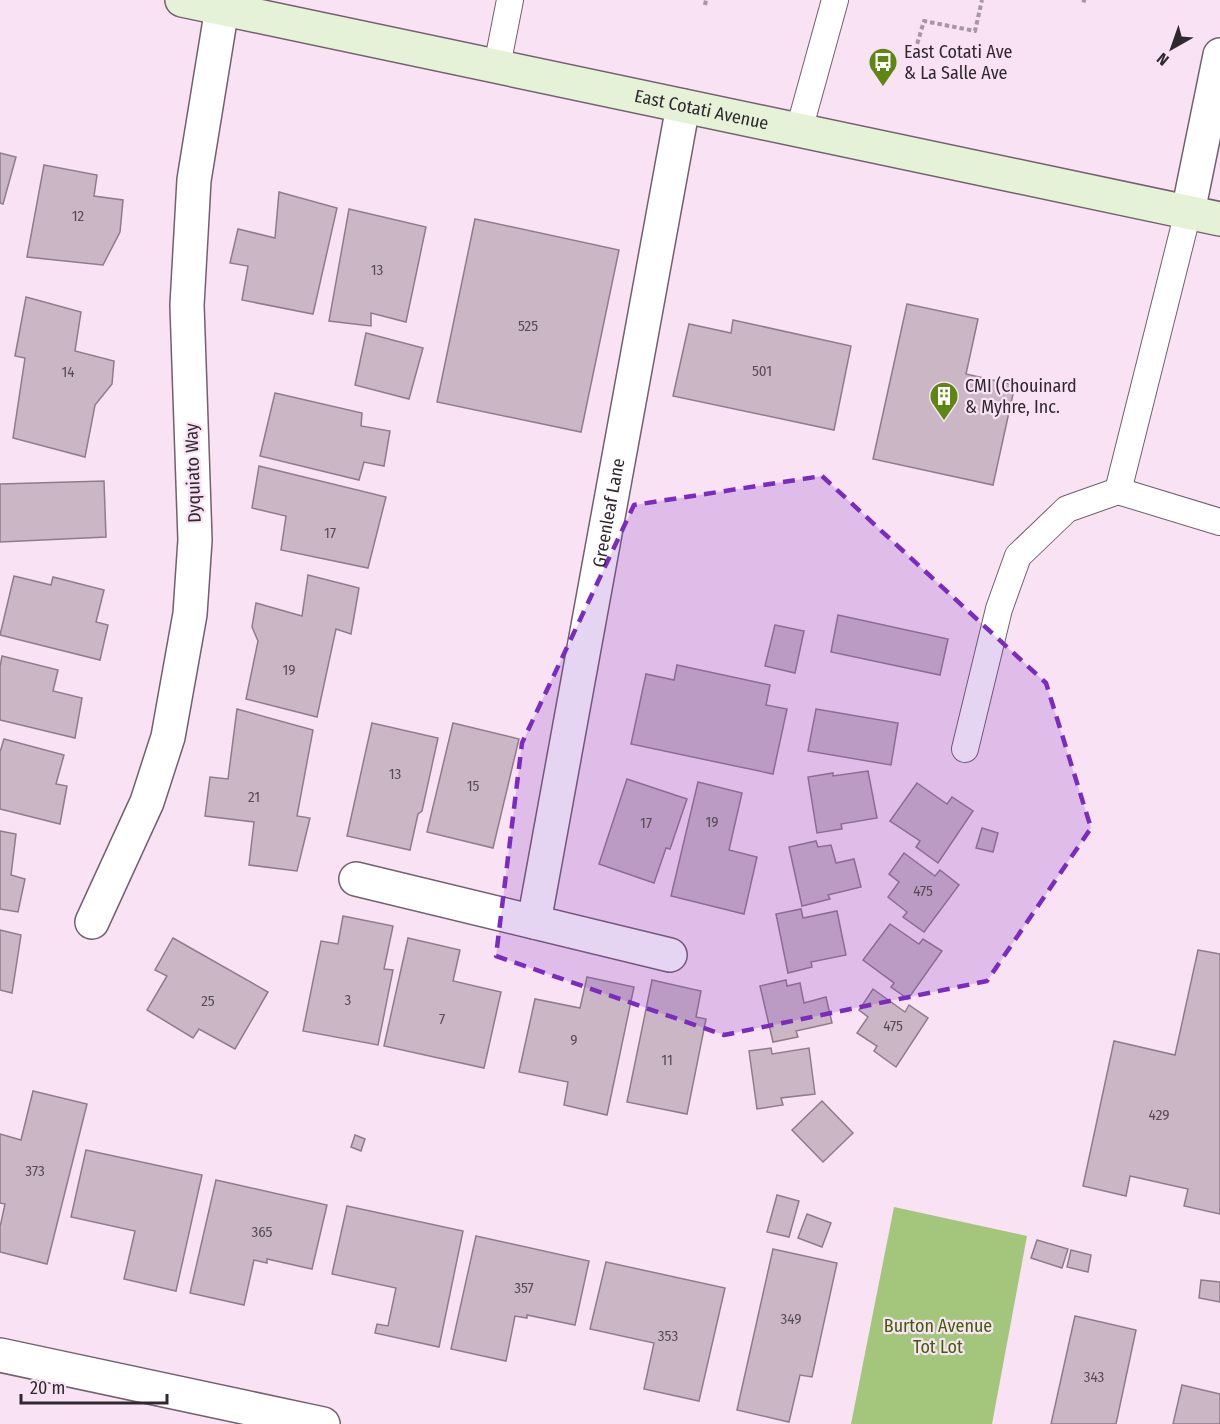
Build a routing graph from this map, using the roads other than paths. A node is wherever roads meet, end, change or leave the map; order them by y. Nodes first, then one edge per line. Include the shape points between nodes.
1 (182, 0) edge
2 (510, 0) edge
3 (835, 0) edge
4 (222, 8) junction
5 (1220, 55) edge
6 (497, 66) junction
7 (683, 106) junction
8 (799, 130) junction
9 (1188, 212) junction
10 (1220, 219) edge
11 (1118, 491) junction
12 (1220, 522) edge
13 (964, 749) dead end
14 (356, 879) dead end
15 (92, 922) dead end
16 (534, 922) junction
17 (670, 955) dead end
18 (0, 1355) edge
19 (323, 1424) edge

1 - 4 main road, East Cotati Avenue
2 - 6 lane
3 - 8 lane
4 - 6 main road, East Cotati Avenue
4 - 15 street, Dyquiato Way via 194,180 187,305 195,540 190,614 168,737 147,802
5 - 9 street
6 - 7 main road, East Cotati Avenue
7 - 8 main road, East Cotati Avenue
7 - 16 street, Greenleaf Lane
8 - 9 main road, East Cotati Avenue
9 - 10 main road, East Cotati Avenue
9 - 11 lane
11 - 12 lane
11 - 13 lane via 1067,509 1018,556 999,609
14 - 16 street
16 - 17 street
18 - 19 street

